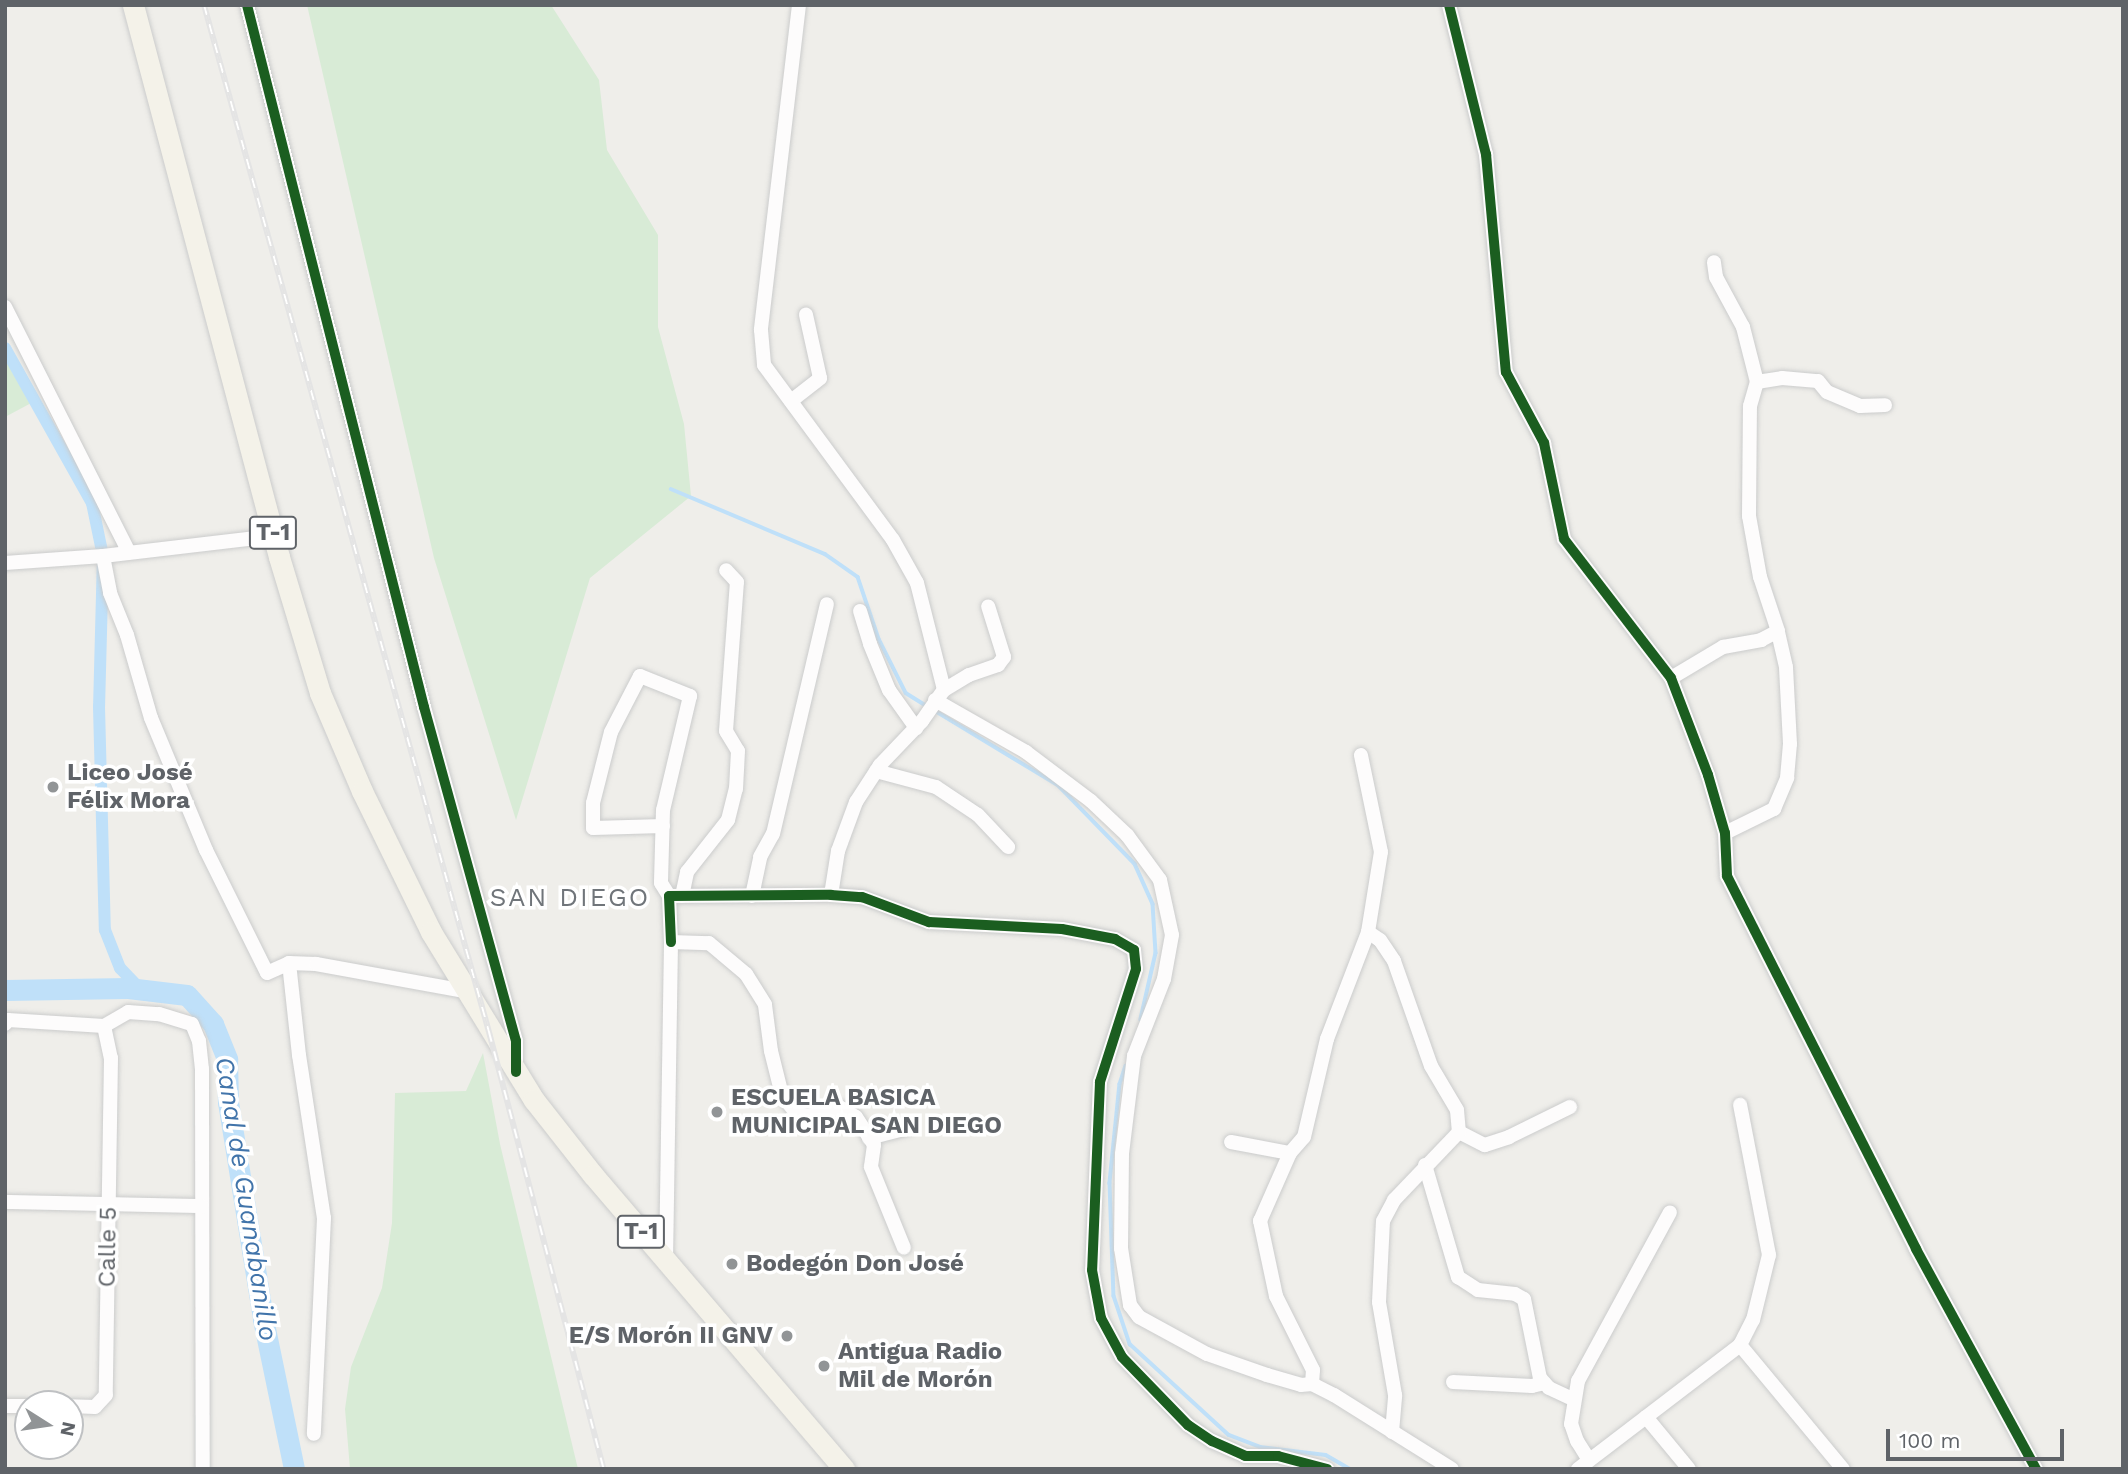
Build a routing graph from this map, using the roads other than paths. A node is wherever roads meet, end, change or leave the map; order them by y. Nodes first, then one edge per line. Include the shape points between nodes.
1 (134, 5) edge
2 (247, 5) edge
3 (799, 5) edge
4 (1449, 5) edge
5 (1714, 261) dead end
6 (5, 307) edge
7 (806, 315) dead end
8 (1757, 382) junction
9 (791, 401) junction
10 (1885, 405) dead end
11 (273, 536) junction
12 (130, 552) junction
13 (103, 556) junction
14 (5, 563) edge
15 (726, 570) dead end
16 (827, 604) dead end
17 (988, 606) dead end
18 (860, 611) dead end
19 (1778, 631) junction
20 (1671, 678) junction
21 (937, 698) junction
22 (919, 725) junction
23 (1361, 755) dead end
24 (876, 771) junction
25 (663, 826) junction
26 (1725, 832) junction
27 (1008, 847) dead end
28 (752, 895) junction
29 (831, 895) junction
30 (676, 896) junction
31 (1368, 932) junction
32 (671, 942) junction
33 (289, 963) junction
34 (465, 991) junction
35 (5, 1024) edge
36 (104, 1026) junction
37 (516, 1072) junction
38 (1740, 1105) dead end
39 (1570, 1107) dead end
40 (908, 1128) dead end
41 (1459, 1132) junction
42 (869, 1138) junction
43 (1231, 1142) dead end
44 (1290, 1153) junction
45 (1425, 1165) junction
46 (5, 1202) edge
47 (109, 1204) junction
48 (202, 1206) junction
49 (1670, 1212) dead end
50 (904, 1248) dead end
51 (666, 1261) junction
52 (1740, 1345) junction
53 (1454, 1382) dead end
54 (1544, 1383) junction
55 (1312, 1384) junction
56 (1573, 1399) junction
57 (84, 1407) edge
58 (1646, 1417) junction
59 (805, 1422) junction
60 (1392, 1432) junction
61 (314, 1434) dead end
62 (1584, 1465) edge
63 (203, 1469) edge
64 (844, 1469) edge
65 (853, 1469) edge
66 (1327, 1469) edge
67 (1452, 1469) edge
68 (1689, 1469) edge
69 (1843, 1469) edge
70 (2036, 1469) edge

1 - 11 main road, T-1
2 - 37 street via 424,708 516,1041
3 - 9 street via 761,330 764,365
4 - 20 street via 1486,153 1506,372 1544,443 1564,539
5 - 8 street via 1716,277 1743,327
6 - 12 street
7 - 9 street via 820,378
8 - 10 street via 1818,381 1827,392 1860,407
8 - 19 street via 1750,406 1749,516 1760,576
9 - 21 street via 894,540 917,583
11 - 12 street
11 - 34 main road, T-1 via 320,693 391,850
12 - 13 street
13 - 14 street
13 - 33 street via 110,593 151,718 206,850 267,973
15 - 30 street via 737,582 726,731 737,751 736,789 728,820 687,872
16 - 28 street via 773,834 760,857
17 - 21 street via 1004,657
18 - 22 street via 889,690
19 - 20 street via 1761,640 1723,646
19 - 26 street via 1786,667 1787,778 1774,809
20 - 26 street
21 - 22 street
21 - 55 street via 1026,752 1091,802 1127,835 1160,880 1172,935 1164,979 1134,1056 1122,1154 1121,1248 1130,1306 1139,1317 1207,1354 1301,1385
22 - 24 street
23 - 31 street via 1381,852
24 - 27 street via 936,788 978,816
24 - 29 street via 856,802 838,851
25 - 25 street via 690,696 640,676 611,732 593,803 593,828
25 - 30 street via 661,883
26 - 70 street via 1727,876 1916,1249
28 - 29 street
28 - 30 street
29 - 66 street via 862,897 929,922 1062,929 1115,939 1134,950 1136,969 1100,1082 1092,1270 1101,1318 1122,1357 1188,1425 1245,1456 1278,1456
30 - 32 street
31 - 41 street via 1380,940 1394,961 1431,1066 1457,1110
31 - 44 street via 1326,1039 1304,1137
32 - 42 street via 709,943 746,974 765,1005 782,1096 797,1114 809,1116 841,1108 856,1117
32 - 51 street
33 - 34 street
33 - 61 street via 324,1218
34 - 37 main road, T-1
35 - 36 street via 8,1020
36 - 47 street, Calle 5 via 111,1058
36 - 48 street via 128,1013 159,1014 192,1024 202,1069
37 - 51 main road, T-1 via 593,1175
38 - 52 street via 1769,1255 1753,1320
39 - 41 street via 1485,1145
40 - 42 street
41 - 45 street
42 - 50 street via 874,1145 871,1167
43 - 44 street
44 - 55 street via 1260,1221 1276,1296 1313,1370
45 - 54 street via 1454,1270 1470,1287 1524,1299 1537,1372
45 - 60 street via 1394,1200 1383,1221 1379,1302 1394,1384
46 - 47 street
47 - 48 street
47 - 57 street, Calle 5 via 106,1395 95,1407
48 - 63 street
49 - 56 street via 1578,1381
51 - 59 main road, T-1
52 - 58 street
52 - 69 street
53 - 54 street
54 - 56 street
55 - 60 street
56 - 62 street via 1571,1424
58 - 62 street
58 - 68 street
59 - 64 main road, T-1
59 - 65 main road, T-1
60 - 67 street

